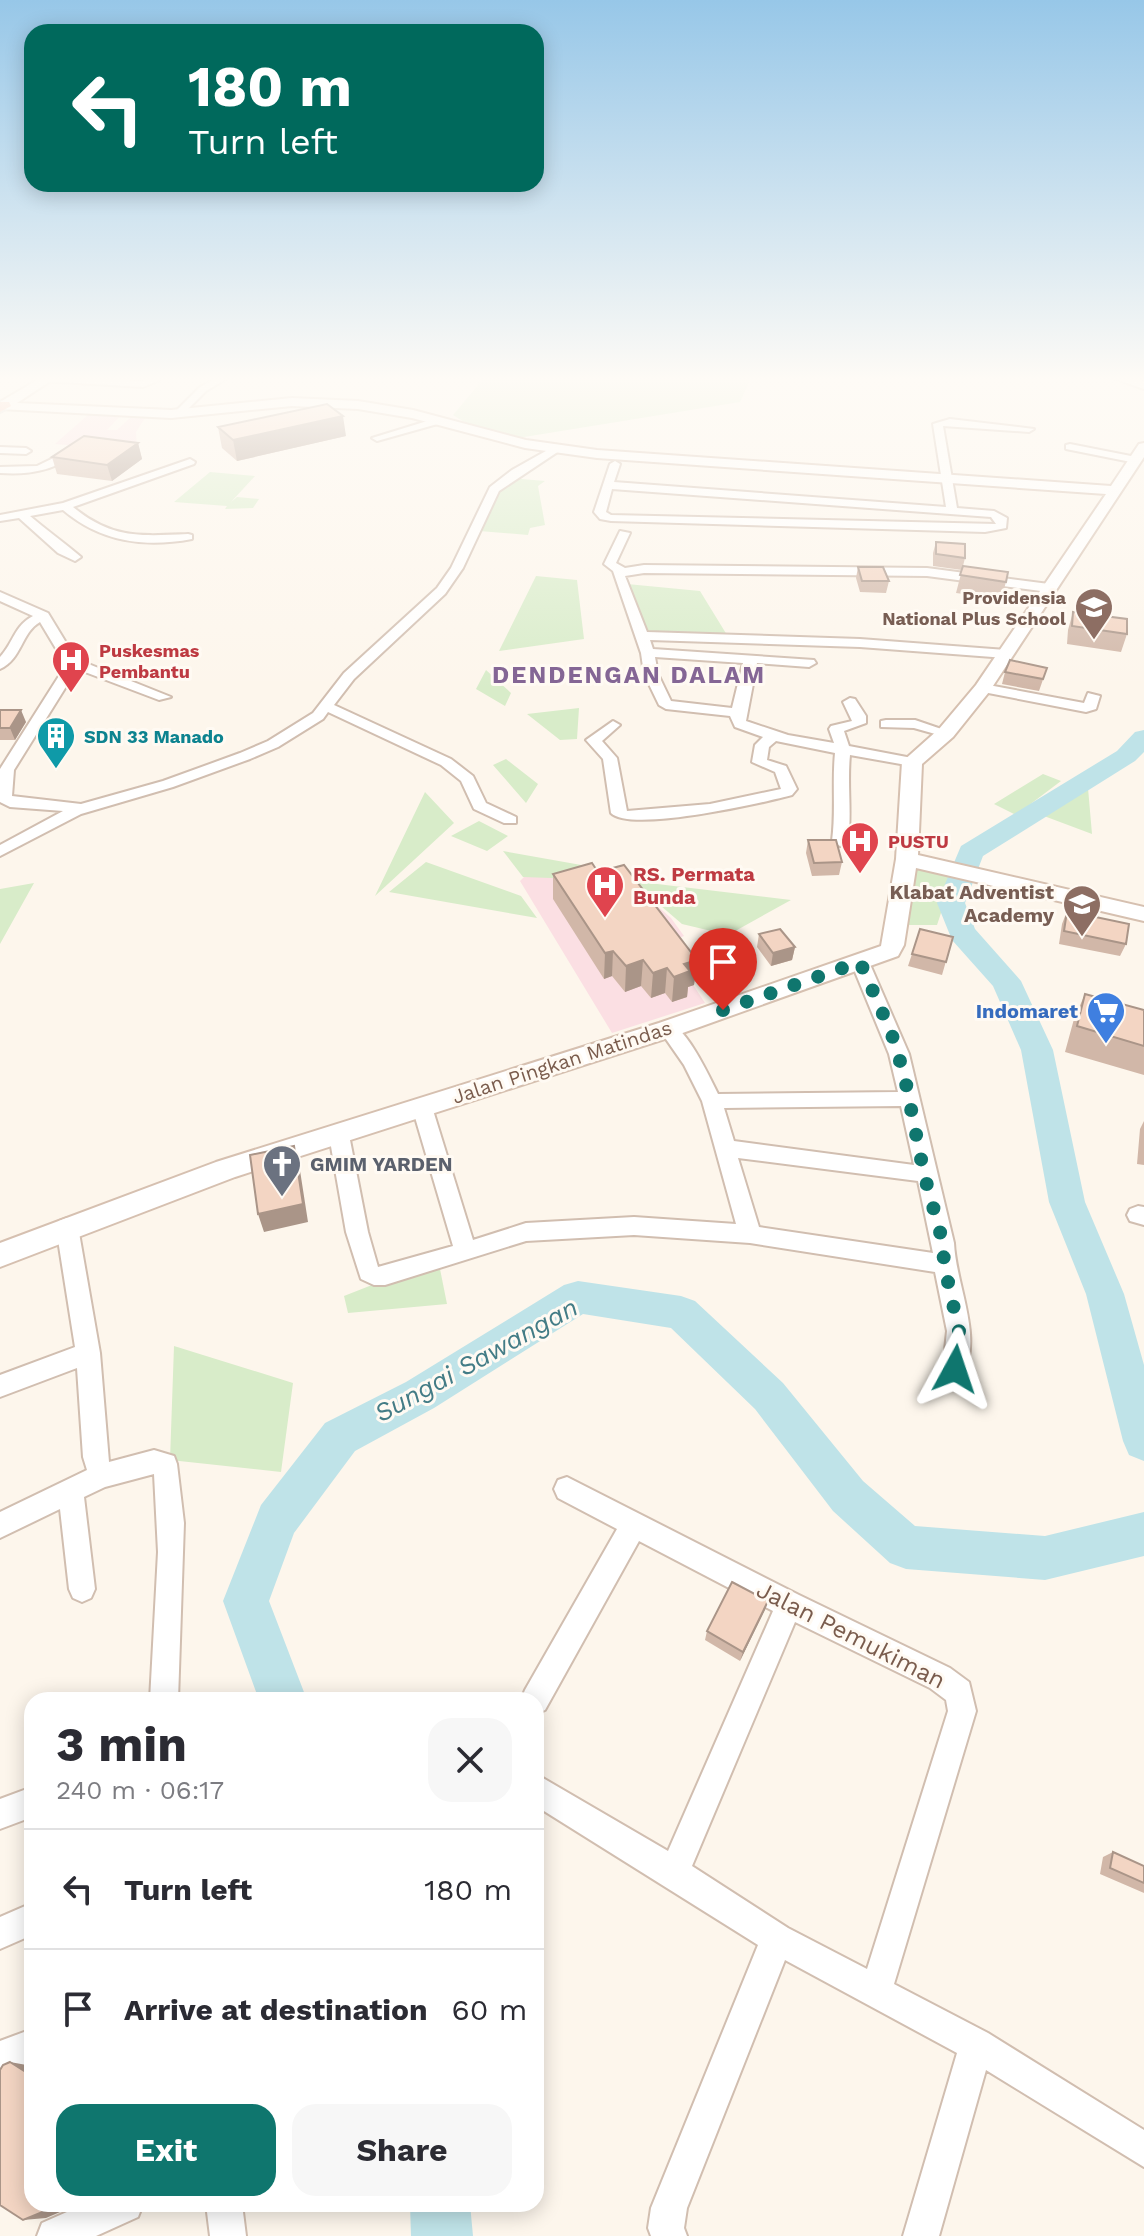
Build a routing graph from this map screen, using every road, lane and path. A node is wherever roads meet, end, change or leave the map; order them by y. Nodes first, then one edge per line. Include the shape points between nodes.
1 (136, 480) edge
2 (505, 480) edge
3 (610, 480) edge
4 (944, 480) edge
5 (977, 480) edge
6 (1121, 480) edge
7 (608, 485) junction
8 (114, 488) junction
9 (1114, 490) junction
10 (129, 495) dead end
11 (65, 506) junction
12 (946, 511) junction
13 (22, 515) junction
14 (0, 518) edge
15 (624, 533) dead end
16 (188, 537) dead end
17 (75, 557) dead end
18 (621, 571) junction
19 (1049, 588) junction
20 (0, 596) edge
21 (43, 616) junction
22 (644, 636) junction
23 (648, 653) junction
24 (1006, 654) junction
25 (751, 659) junction
26 (71, 662) junction
27 (809, 663) dead end
28 (0, 665) edge
29 (983, 688) junction
30 (1093, 696) dead end
31 (164, 697) dead end
32 (850, 702) dead end
33 (326, 706) junction
34 (738, 713) junction
35 (886, 724) dead end
36 (613, 725) dead end
37 (946, 733) junction
38 (774, 735) junction
39 (843, 750) junction
40 (912, 762) junction
41 (85, 808) junction
42 (510, 820) dead end
43 (840, 841) edge
44 (0, 851) edge
45 (907, 859) junction
46 (1144, 914) edge
47 (860, 962) junction
48 (668, 1029) junction
49 (908, 1099) junction
50 (712, 1101) junction
51 (422, 1107) junction
52 (339, 1135) junction
53 (726, 1148) junction
54 (924, 1174) junction
55 (67, 1227) junction
56 (750, 1234) junction
57 (465, 1250) junction
58 (0, 1255) edge
59 (944, 1264) junction
60 (88, 1353) junction
61 (955, 1369) dead end
62 (0, 1386) edge
63 (101, 1476) junction
64 (567, 1489) dead end
65 (71, 1491) junction
66 (0, 1525) edge
67 (634, 1525) junction
68 (82, 1589) dead end
69 (789, 1605) junction
70 (164, 1692) edge
71 (540, 1692) edge
72 (544, 1794) edge
73 (24, 1805) edge
74 (0, 1814) edge
75 (674, 1872) junction
76 (24, 1922) edge
77 (0, 1933) edge
78 (777, 1939) junction
79 (876, 1991) junction
80 (976, 2045) junction
81 (24, 2049) edge
82 (0, 2058) edge
83 (1144, 2150) edge
84 (110, 2212) edge
85 (225, 2212) edge
86 (71, 2233) edge
87 (228, 2236) edge
88 (669, 2236) edge
89 (921, 2236) edge

1 - 8 street
2 - 33 street via 494,489 447,582 349,676
3 - 7 street
4 - 12 street
5 - 9 street
6 - 9 street
7 - 12 street
7 - 12 street via 600,512 611,518 1002,526 994,514
8 - 10 street
8 - 11 street
9 - 19 street
11 - 13 street
11 - 16 street via 110,538
13 - 14 street
13 - 17 street
15 - 18 street via 610,564
18 - 19 street via 918,572
18 - 22 street
19 - 24 street
20 - 21 street
21 - 26 street
21 - 28 street via 24,626 15,649
22 - 23 street
22 - 24 street
23 - 25 street
23 - 34 street via 651,674 666,705
24 - 29 street
25 - 27 street
25 - 34 street
26 - 31 street
26 - 41 street via 34,714 7,770 4,798
29 - 30 street via 1086,708
29 - 37 street
32 - 39 street via 860,719 836,729
33 - 41 street via 301,728 245,756
33 - 42 street via 446,762 468,779 479,806
34 - 38 street via 740,724
35 - 37 street via 921,725
36 - 38 street via 593,740 610,758 619,813 625,816 710,809 787,792 780,768 759,762 762,745
37 - 40 street
38 - 39 street
39 - 40 street
39 - 43 street
40 - 45 street, Jalan Pingkan Matindas
41 - 44 street
45 - 46 street
45 - 47 street, Jalan Pingkan Matindas via 893,945
47 - 48 street, Jalan Pingkan Matindas
47 - 49 street via 891,1032
48 - 50 street
48 - 51 street, Jalan Pingkan Matindas via 622,1038
49 - 50 street
49 - 54 street
50 - 53 street
51 - 52 street, Jalan Pingkan Matindas
51 - 57 street
52 - 55 street, Jalan Pingkan Matindas
52 - 57 street via 369,1272 385,1276
53 - 54 street
53 - 56 street
54 - 59 street
55 - 58 street, Jalan Pingkan Matindas
55 - 60 street
56 - 57 street via 634,1226 550,1229
56 - 59 street
59 - 61 street via 959,1331
60 - 62 street
60 - 63 street
63 - 65 street
63 - 70 street via 165,1464 172,1539
64 - 67 street, Jalan Pemukiman
65 - 66 street
65 - 68 street
67 - 69 street, Jalan Pemukiman
67 - 71 street
69 - 75 street
69 - 79 street, Jalan Pemukiman via 940,1678 962,1697
72 - 75 street
73 - 74 street
75 - 78 street
76 - 77 street
78 - 79 street
78 - 88 street via 669,2208
79 - 80 street
80 - 83 street
80 - 89 street
81 - 82 street
84 - 86 street
85 - 87 street

